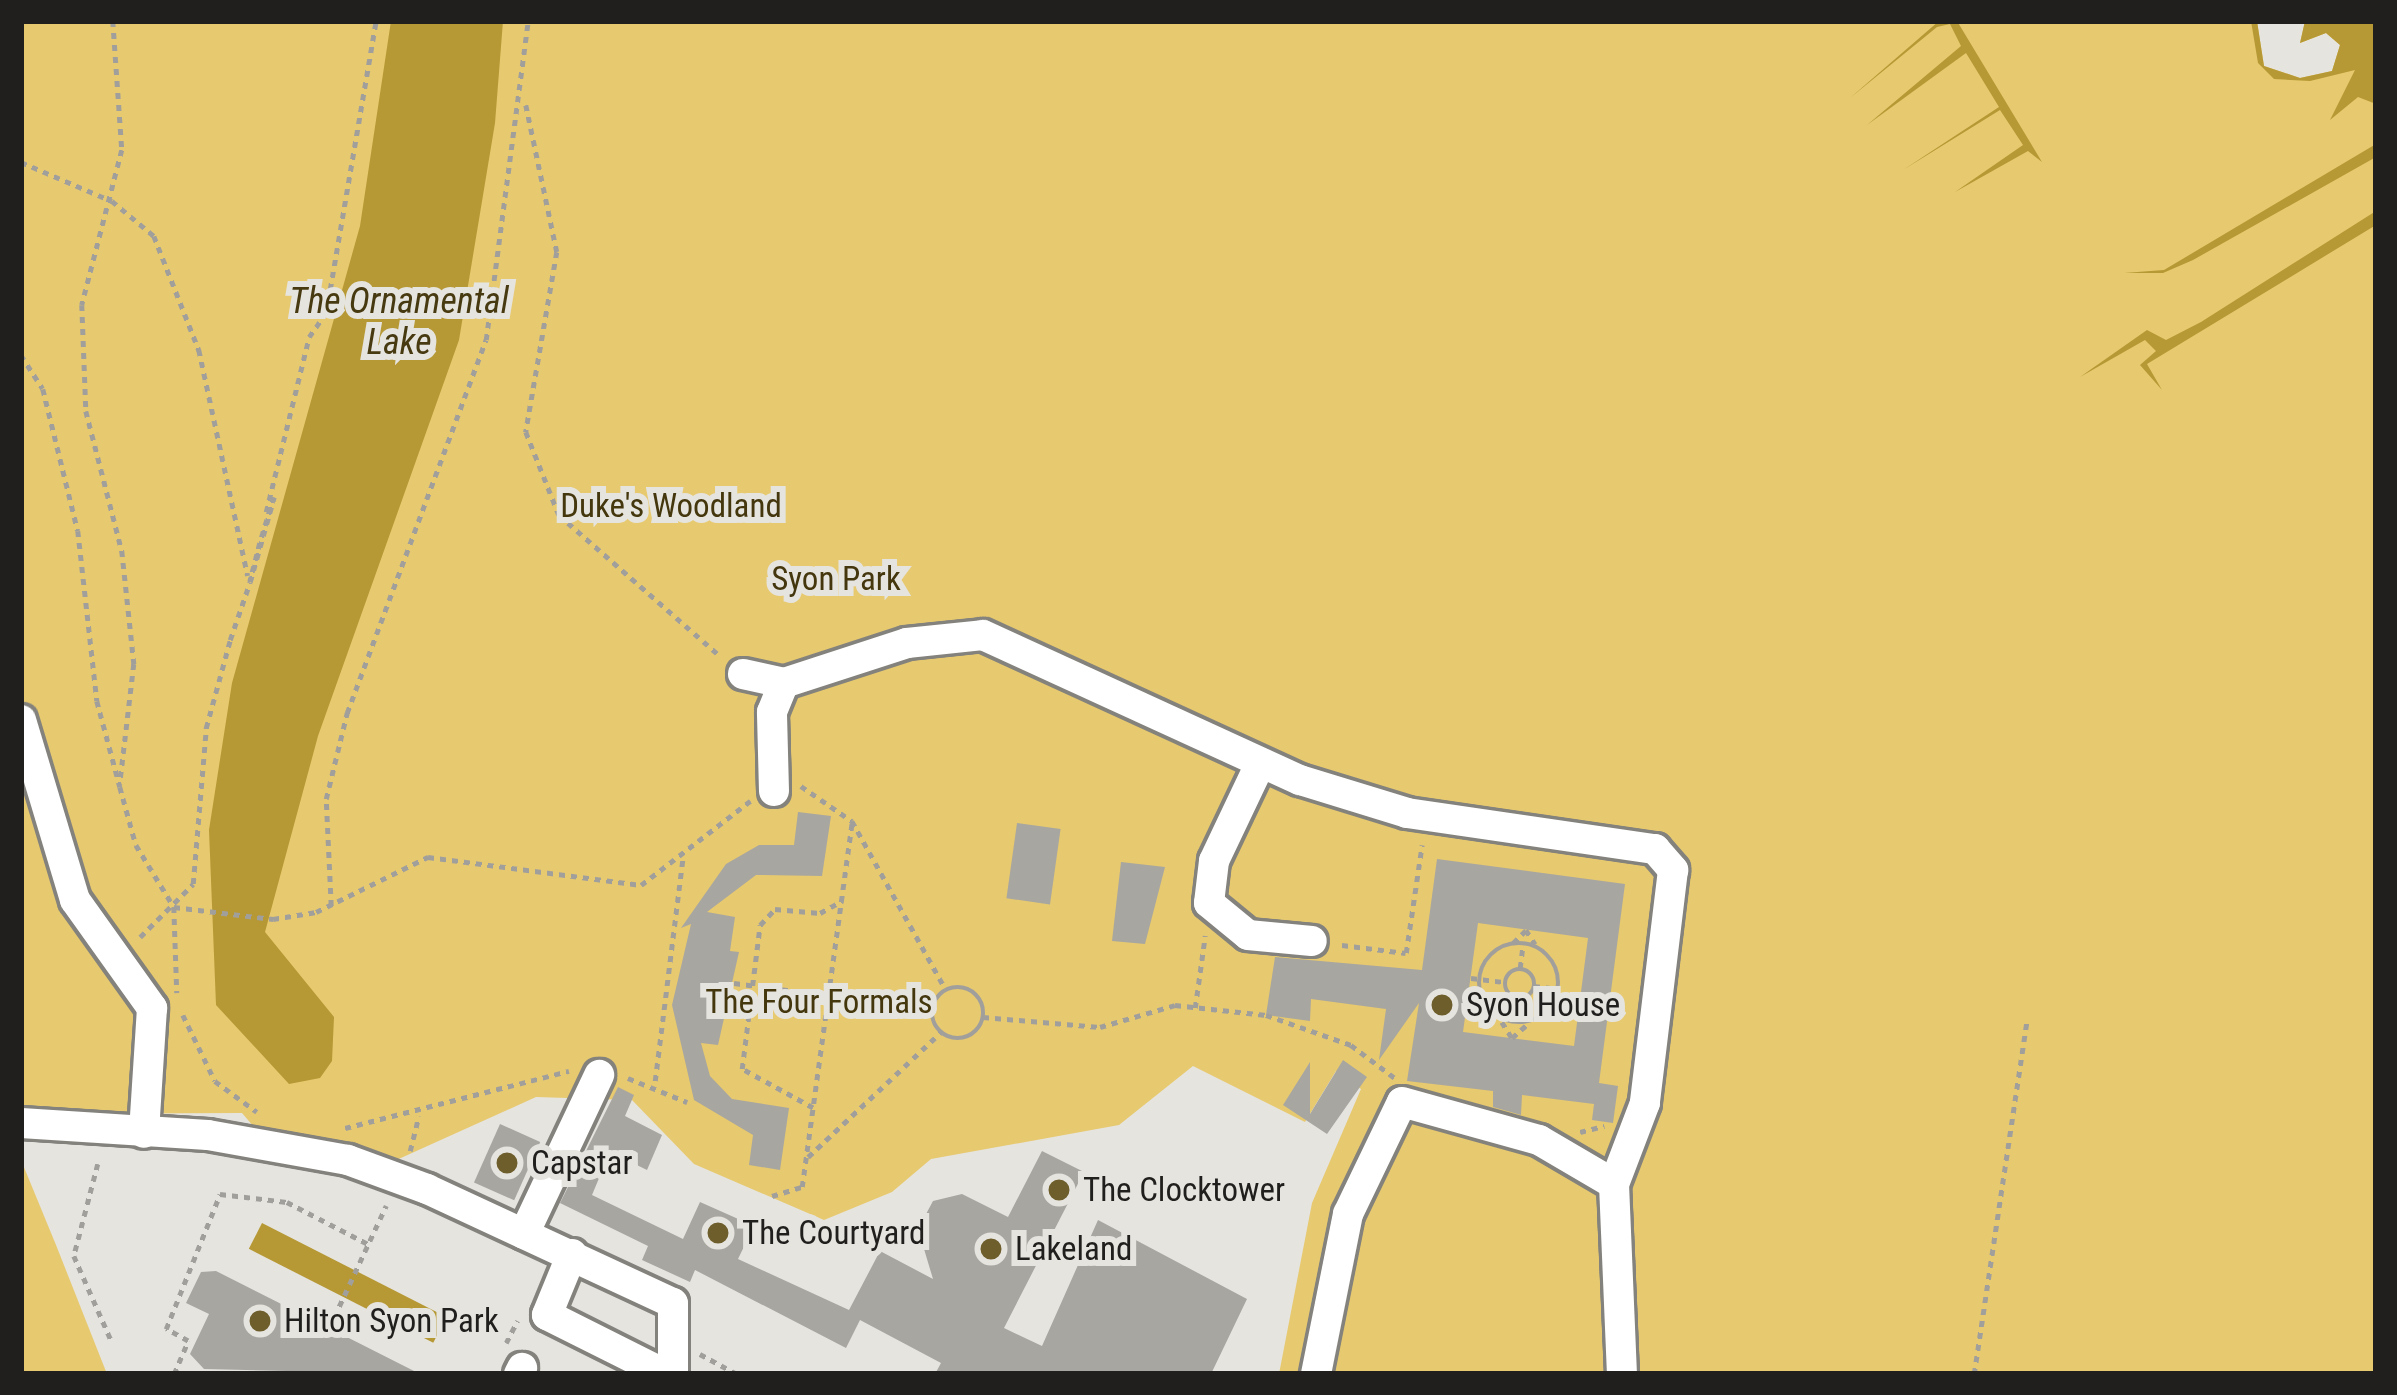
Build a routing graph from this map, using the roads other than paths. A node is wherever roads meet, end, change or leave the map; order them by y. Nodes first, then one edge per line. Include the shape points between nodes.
1 (743, 674) road end
2 (784, 683) junction
3 (21, 720) edge
4 (1260, 764) junction
5 (774, 791) road end
6 (1312, 941) road end
7 (598, 1075) road end
8 (21, 1123) edge
9 (144, 1133) junction
10 (1614, 1184) junction
11 (524, 1234) junction
12 (572, 1254) junction
13 (669, 1374) edge
14 (1316, 1374) edge
15 (1622, 1374) edge

1 - 2 lane
2 - 4 lane via 907,643 983,635
2 - 5 lane via 772,712
3 - 9 lane via 75,900 152,1008
4 - 6 lane via 1214,861 1209,903 1248,935
4 - 10 lane via 1407,813 1668,856 1645,1103
7 - 11 lane
8 - 9 lane via 102,1149
9 - 11 lane via 398,1167
10 - 14 lane via 1540,1140 1402,1102 1348,1214
10 - 15 lane
11 - 12 lane
12 - 13 lane via 673,1303
12 - 13 lane via 547,1315

